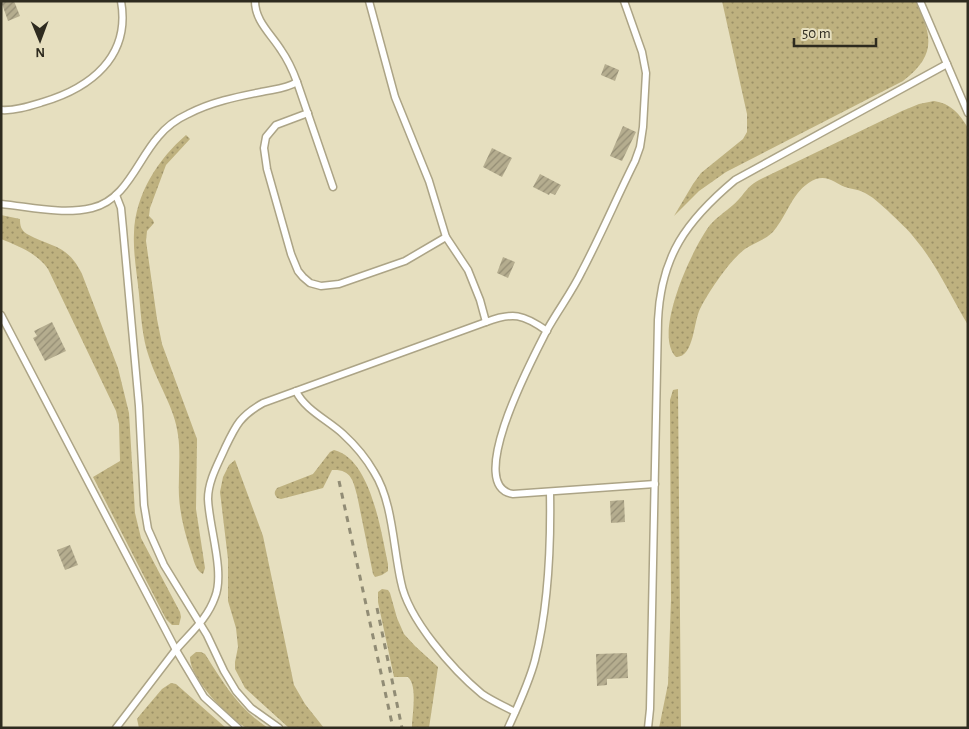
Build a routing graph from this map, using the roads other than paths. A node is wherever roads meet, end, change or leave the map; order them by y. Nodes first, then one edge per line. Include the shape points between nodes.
1 (121, 1) edge
2 (255, 1) edge
3 (370, 1) edge
4 (624, 1) edge
5 (920, 1) edge
6 (947, 64) junction
7 (298, 82) junction
8 (1, 110) edge
9 (308, 113) junction
10 (968, 113) edge
11 (332, 187) dead end
12 (116, 196) junction
13 (1, 204) edge
14 (446, 237) junction
15 (1, 314) edge
16 (486, 322) junction
17 (547, 331) junction
18 (296, 391) junction
19 (655, 484) junction
20 (550, 492) junction
21 (200, 624) junction
22 (176, 650) junction
23 (515, 712) junction
24 (116, 728) edge
25 (238, 728) edge
26 (278, 728) edge
27 (508, 728) edge
28 (648, 728) edge

1 - 8 lane via 122,27 117,45 99,72 61,96
2 - 7 lane via 260,21 282,50
3 - 14 lane via 392,89 429,181
4 - 17 lane via 646,73 640,147 582,271
5 - 6 lane
6 - 10 lane
6 - 19 lane via 735,180 707,204 686,230 666,267 660,294
7 - 9 lane
7 - 12 lane via 211,104 177,120 154,141
9 - 11 lane
9 - 14 lane via 276,125 266,137 264,148 291,254 303,277 321,286 339,284 405,261
12 - 13 lane via 101,205 74,210
12 - 21 lane via 124,229 146,519 164,565
14 - 16 lane via 468,270
15 - 22 lane
16 - 17 lane via 506,315 518,316
16 - 18 lane
17 - 20 lane via 506,420 495,468 496,481 504,492
18 - 21 lane via 263,403 244,415 213,475 208,498 218,582 215,598
18 - 23 lane via 302,402 354,444 376,474 388,514 404,595 421,626 476,688
19 - 20 lane
19 - 28 lane
20 - 23 lane via 542,629 531,674
21 - 22 lane
21 - 26 lane via 236,691 251,708
22 - 24 lane
22 - 25 lane via 204,697
23 - 27 lane

